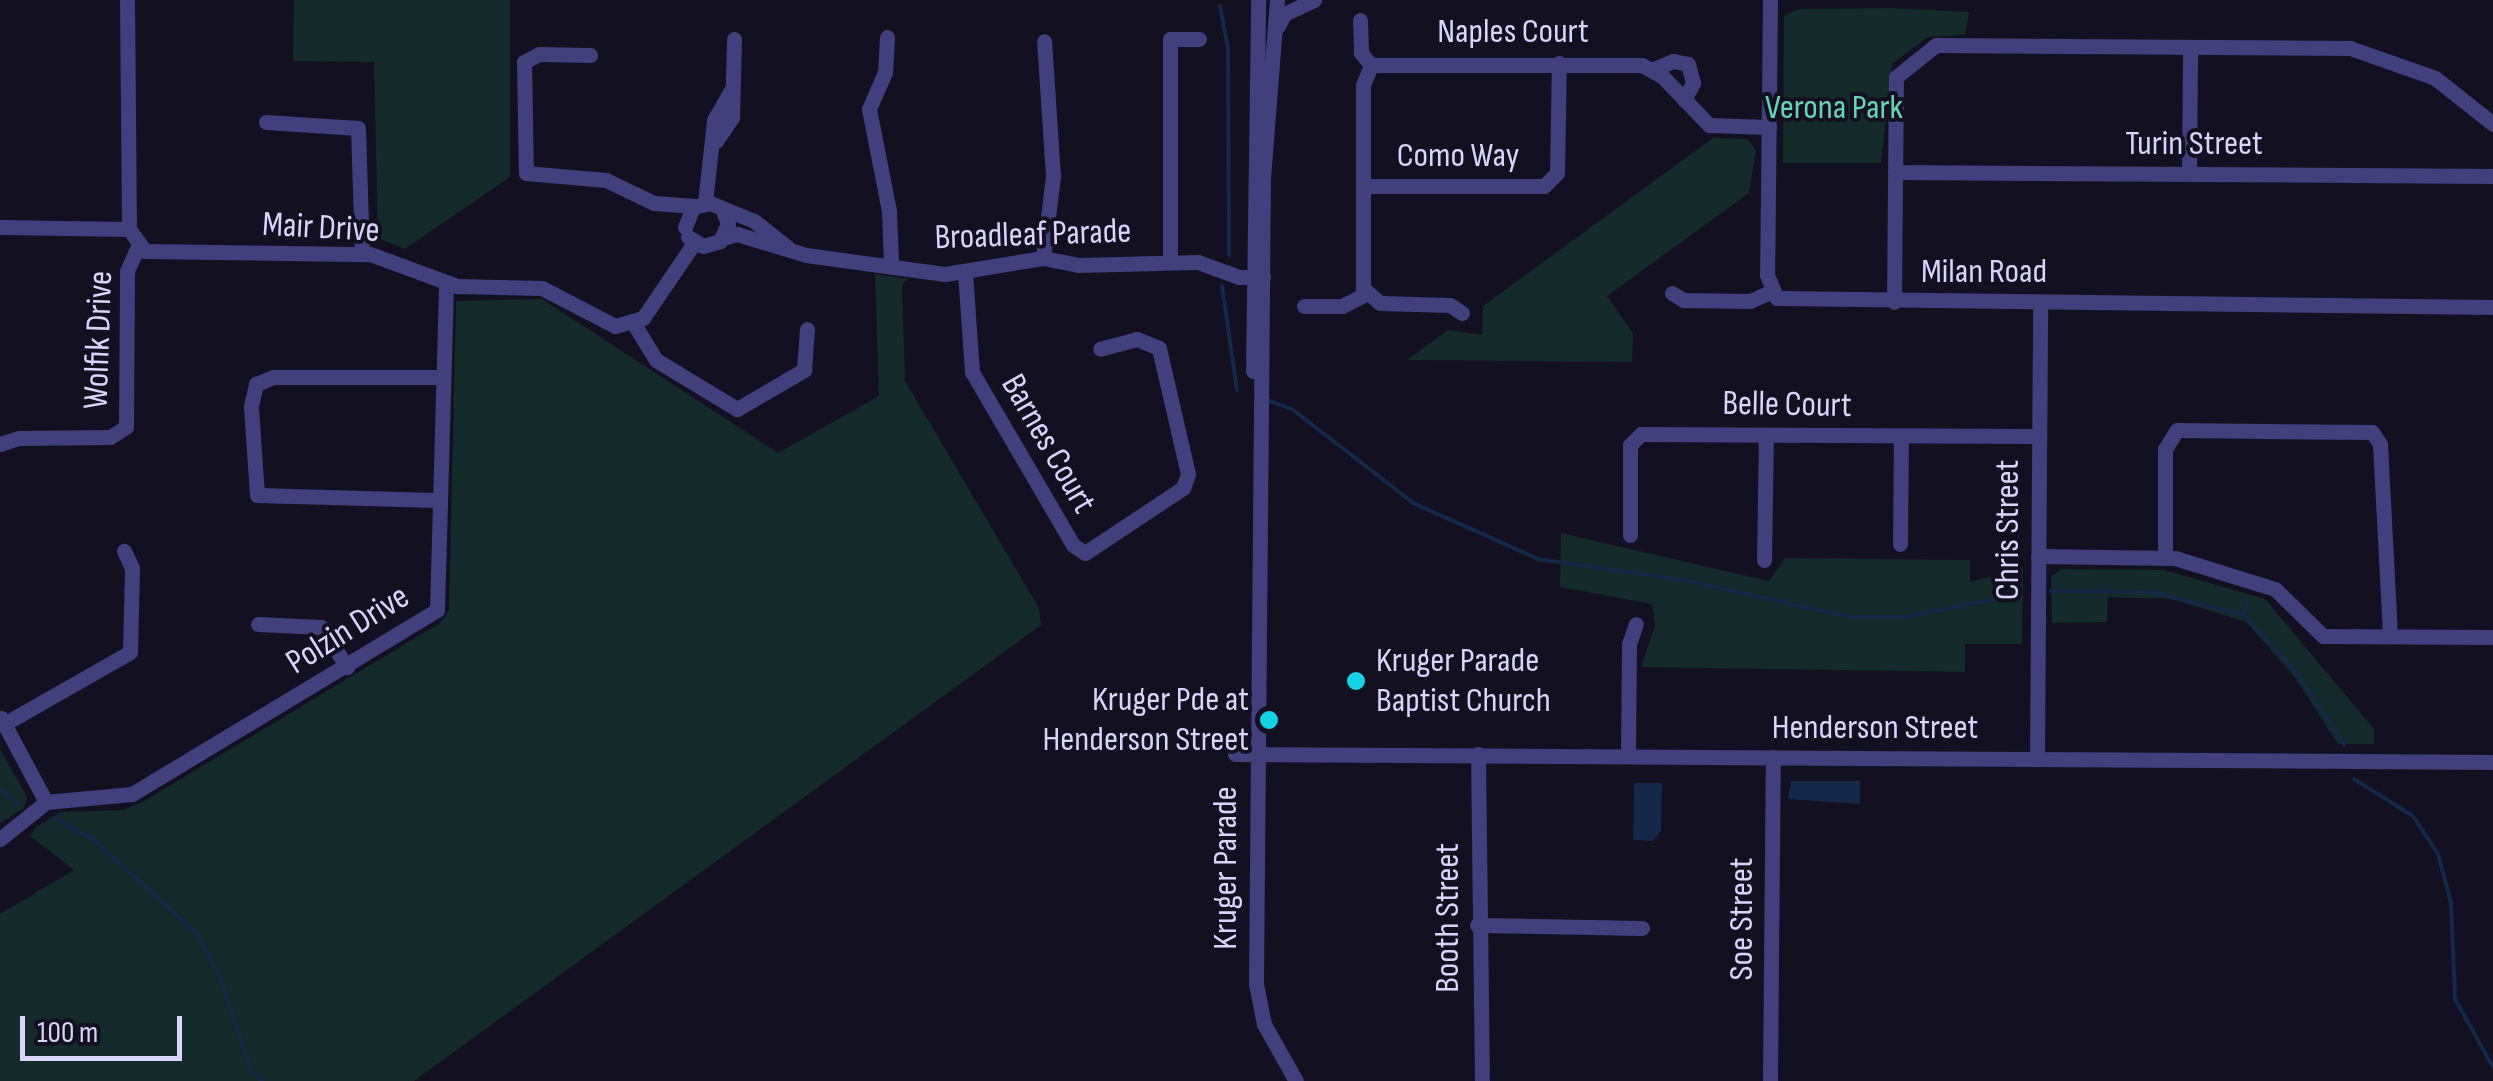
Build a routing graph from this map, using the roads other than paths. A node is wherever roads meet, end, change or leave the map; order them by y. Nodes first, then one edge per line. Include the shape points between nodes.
1 (127, 0) edge
2 (1258, 0) edge
3 (1276, 0) edge
4 (1314, 0) edge
5 (1770, 0) edge
6 (1360, 20) dead end
7 (1277, 28) junction
8 (886, 37) dead end
9 (734, 39) dead end
10 (1199, 39) dead end
11 (1044, 41) dead end
12 (2190, 47) junction
13 (590, 54) dead end
14 (1559, 63) junction
15 (1371, 65) junction
16 (1654, 69) junction
17 (1684, 100) junction
18 (266, 122) dead end
19 (2493, 124) edge
20 (1769, 127) junction
21 (1895, 172) junction
22 (2190, 174) junction
23 (2493, 176) edge
24 (1363, 186) junction
25 (700, 204) junction
26 (666, 206) junction
27 (723, 210) junction
28 (0, 227) edge
29 (685, 228) junction
30 (129, 229) junction
31 (723, 238) junction
32 (694, 243) junction
33 (138, 246) junction
34 (790, 251) junction
35 (362, 253) junction
36 (1043, 258) junction
37 (1170, 261) junction
38 (891, 262) junction
39 (964, 272) junction
40 (1257, 272) junction
41 (446, 284) junction
42 (1770, 292) junction
43 (1672, 293) dead end
44 (1366, 294) junction
45 (1894, 302) junction
46 (2040, 303) junction
47 (1304, 306) dead end
48 (2493, 307) edge
49 (1462, 313) dead end
50 (634, 324) junction
51 (807, 329) dead end
52 (1100, 350) dead end
53 (442, 378) junction
54 (1766, 435) junction
55 (1901, 436) junction
56 (2039, 436) junction
57 (2, 440) edge
58 (436, 500) junction
59 (1630, 535) dead end
60 (1900, 544) dead end
61 (124, 550) dead end
62 (2038, 556) junction
63 (2165, 556) junction
64 (1764, 560) dead end
65 (258, 624) dead end
66 (1636, 624) dead end
67 (2390, 636) junction
68 (2493, 637) edge
69 (347, 667) junction
70 (2, 720) edge
71 (1235, 754) dead end
72 (1256, 754) junction
73 (1478, 754) junction
74 (1628, 755) junction
75 (1773, 757) junction
76 (2036, 758) junction
77 (2493, 762) edge
78 (46, 802) junction
79 (0, 839) edge
80 (1477, 925) junction
81 (1642, 928) dead end
82 (1296, 1081) edge
83 (1482, 1081) edge
84 (1770, 1081) edge

1 - 30 street
2 - 40 street, Kruger Parade
3 - 7 street, Kruger Parade
4 - 7 street via 1284,14
5 - 20 street
6 - 15 street via 1362,53
7 - 40 street, Kruger Parade
8 - 38 street via 885,72 869,109 889,211
9 - 25 street via 732,117 716,142
10 - 37 street via 1170,38
11 - 36 street via 1053,176
12 - 19 street via 2360,49 2435,78
12 - 21 street via 1928,48 1896,77
12 - 22 street
13 - 26 street via 539,54 524,62 523,168 536,178 606,180
14 - 15 street, Naples Court
14 - 16 street, Naples Court
14 - 24 street, Como Way via 1557,172 1544,186
15 - 24 street via 1363,78
16 - 17 street
16 - 17 street, Naples Court via 1673,61 1688,64 1693,83
17 - 20 street via 1709,125
18 - 35 street via 358,128
20 - 42 street
21 - 22 street, Turin Street
21 - 45 street
22 - 23 street, Turin Street
24 - 44 street
25 - 26 street
25 - 27 street
25 - 29 street
26 - 29 street
27 - 31 street
27 - 34 street, Broadleaf Parade via 772,232
28 - 30 street
29 - 32 street
30 - 33 street
31 - 32 street via 709,246
31 - 34 street, Broadleaf Parade via 737,234
32 - 50 street
33 - 35 street, Mair Drive via 155,252
33 - 57 street, Wolfik Drive via 127,271 126,428 110,438
34 - 38 street, Broadleaf Parade
35 - 41 street, Mair Drive
36 - 37 street, Broadleaf Parade via 1078,265
36 - 39 street, Broadleaf Parade
37 - 40 street, Broadleaf Parade
38 - 39 street, Broadleaf Parade
39 - 52 street, Barnes Court via 972,372 1073,545 1085,553 1183,488 1188,474 1159,348 1137,339
40 - 72 street, Kruger Parade
41 - 50 street, Mair Drive via 542,288 606,324
41 - 53 street, Polzin Drive
42 - 43 street via 1750,301 1683,300
42 - 45 street, Milan Road via 1785,301
44 - 47 street via 1342,306
44 - 49 street via 1380,303 1450,305
45 - 46 street, Milan Road
46 - 48 street, Milan Road
46 - 56 street, Chris Street
50 - 51 street via 656,360 737,409 804,370
53 - 58 street, Polzin Drive
53 - 58 street via 273,377 256,384 252,394 252,483 258,495
54 - 55 street, Belle Court
54 - 59 street, Belle Court via 1635,437
54 - 64 street
55 - 56 street, Belle Court
55 - 60 street
56 - 62 street, Chris Street
58 - 69 street, Polzin Drive via 442,526 437,610
61 - 70 street via 132,568 130,652
62 - 63 street
62 - 76 street, Chris Street
63 - 67 street via 2274,589 2323,636
63 - 67 street via 2165,450 2176,430 2372,432 2380,444
65 - 69 street via 321,627
66 - 74 street via 1629,644
67 - 68 street
69 - 78 street, Polzin Drive via 132,794
70 - 78 street
71 - 72 street, Henderson Street
72 - 73 street, Henderson Street
72 - 82 street, Kruger Parade via 1256,994 1264,1024
73 - 74 street, Henderson Street
73 - 80 street, Booth Street
74 - 75 street, Henderson Street
75 - 76 street, Henderson Street
75 - 84 street, Soe Street
76 - 77 street, Henderson Street
78 - 79 street
80 - 81 street
80 - 83 street, Booth Street

